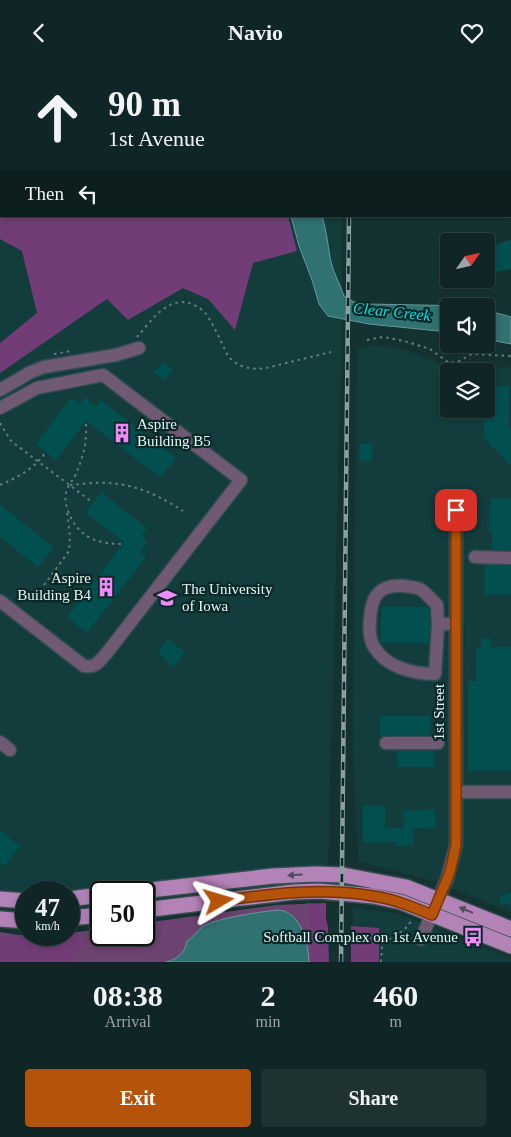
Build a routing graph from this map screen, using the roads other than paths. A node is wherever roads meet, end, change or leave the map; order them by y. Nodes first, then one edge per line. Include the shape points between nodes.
1 (140, 348) dead end
2 (0, 390) edge
3 (0, 408) edge
4 (456, 505) dead end
5 (475, 557) dead end
6 (511, 557) edge
7 (0, 601) edge
8 (456, 623) junction
9 (438, 625) junction
10 (386, 743) dead end
11 (438, 743) dead end
12 (456, 792) junction
13 (511, 792) edge
14 (155, 890) edge
15 (0, 899) edge
16 (439, 899) junction
17 (15, 900) edge
18 (155, 908) edge
19 (426, 912) junction
20 (0, 919) edge
21 (15, 920) edge
22 (511, 929) edge
23 (421, 939) dead end
24 (511, 946) edge

1 - 2 street via 44,367
3 - 7 street via 38,388 103,375 241,480 95,665 84,665
4 - 8 street, 1st Street
5 - 6 street
8 - 9 street
8 - 12 street, 1st Street
9 - 9 street via 437,605 419,588 387,587 376,594 370,608 369,634 374,647 387,661 402,669 435,674
10 - 11 street
12 - 13 street
12 - 16 street, 1st Street via 456,845
16 -> 14 main road via 406,887 344,875 316,874
15 - 17 main road
16 - 19 street, 1st Street
22 -> 16 main road
18 - 19 main road via 294,892 373,896
19 - 23 street, 1st Street
19 - 24 main road
20 - 21 main road

